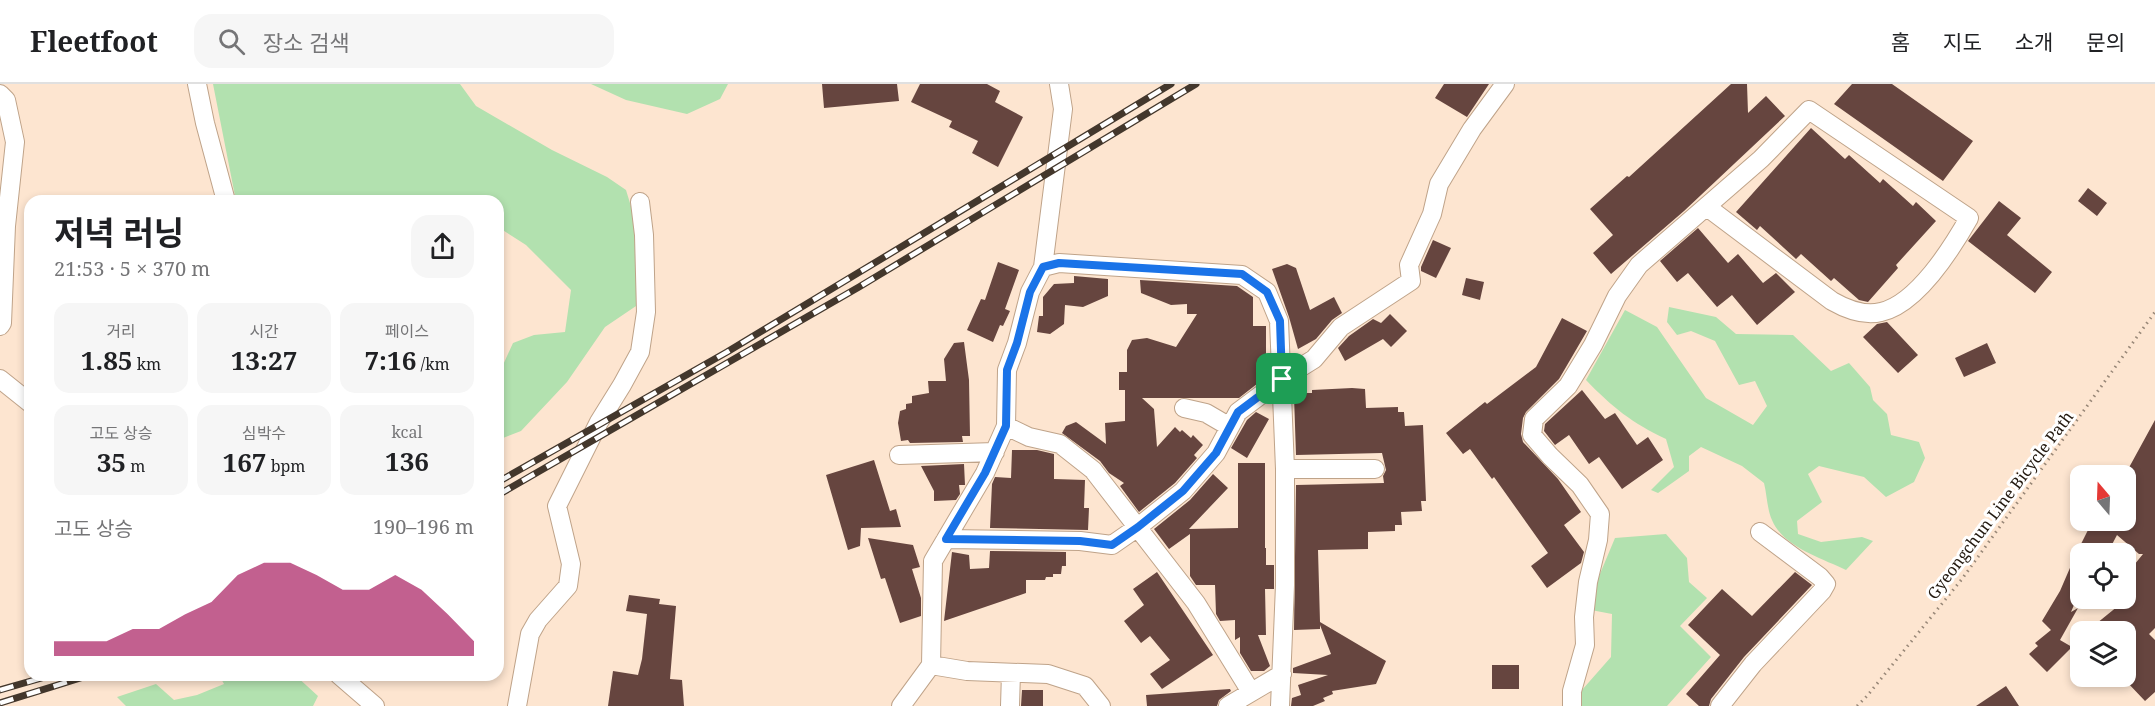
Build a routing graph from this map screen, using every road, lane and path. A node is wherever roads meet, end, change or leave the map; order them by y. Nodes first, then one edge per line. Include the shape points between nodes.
1 (197, 84) edge
2 (1059, 84) edge
3 (1505, 84) edge
4 (0, 94) edge
5 (224, 195) edge
6 (640, 202) dead end
7 (1707, 207) junction
8 (1043, 267) junction
9 (2155, 312) edge
10 (0, 326) edge
11 (0, 379) edge
12 (1282, 379) junction
13 (24, 398) edge
14 (1184, 408) dead end
15 (1006, 426) junction
16 (1230, 427) junction
17 (994, 452) junction
18 (899, 456) dead end
19 (1285, 469) junction
20 (1375, 469) dead end
21 (1138, 527) junction
22 (1760, 532) dead end
23 (946, 539) junction
24 (931, 665) junction
25 (1011, 673) junction
26 (1282, 674) junction
27 (346, 681) edge
28 (1251, 692) junction
29 (375, 706) edge
30 (517, 706) edge
31 (901, 706) edge
32 (1010, 706) edge
33 (1101, 706) edge
34 (1228, 706) edge
35 (1280, 706) edge
36 (1572, 706) edge
37 (1720, 706) edge
38 (1857, 706) edge

1 - 5 street
2 - 8 street via 1064,109
3 - 12 street via 1439,184 1432,214 1409,265 1411,281 1341,327 1314,359
4 - 10 street via 6,100 15,141
6 - 30 street via 646,312 640,352 557,506 571,564 568,586 530,634
7 - 7 street via 1809,110 1970,218 1927,279 1902,303 1878,313 1847,310 1832,301
7 - 36 street via 1639,265 1617,296 1569,386 1534,419 1532,435 1581,485 1600,513 1584,616 1585,645 1572,691
8 - 12 street via 1059,263 1242,274 1267,292 1280,321
8 - 15 street via 1030,292 1007,370
9 - 38 path, Gyeongchun Line Bicycle Path via 1962,579
11 - 13 street
12 - 16 street via 1238,412
12 - 19 street
14 - 16 street
15 - 17 street
15 - 21 street via 1060,444 1093,470
16 - 21 street via 1216,453 1183,491
17 - 18 street
17 - 23 street
19 - 20 street
19 - 26 street
21 - 23 street via 1112,545
21 - 28 street via 1196,603
22 - 37 street via 1826,584
23 - 24 street via 933,561
24 - 25 street
24 - 31 street
25 - 32 street
25 - 33 street via 1048,674 1085,686
26 - 28 street
26 - 35 street
27 - 29 street
28 - 34 street

